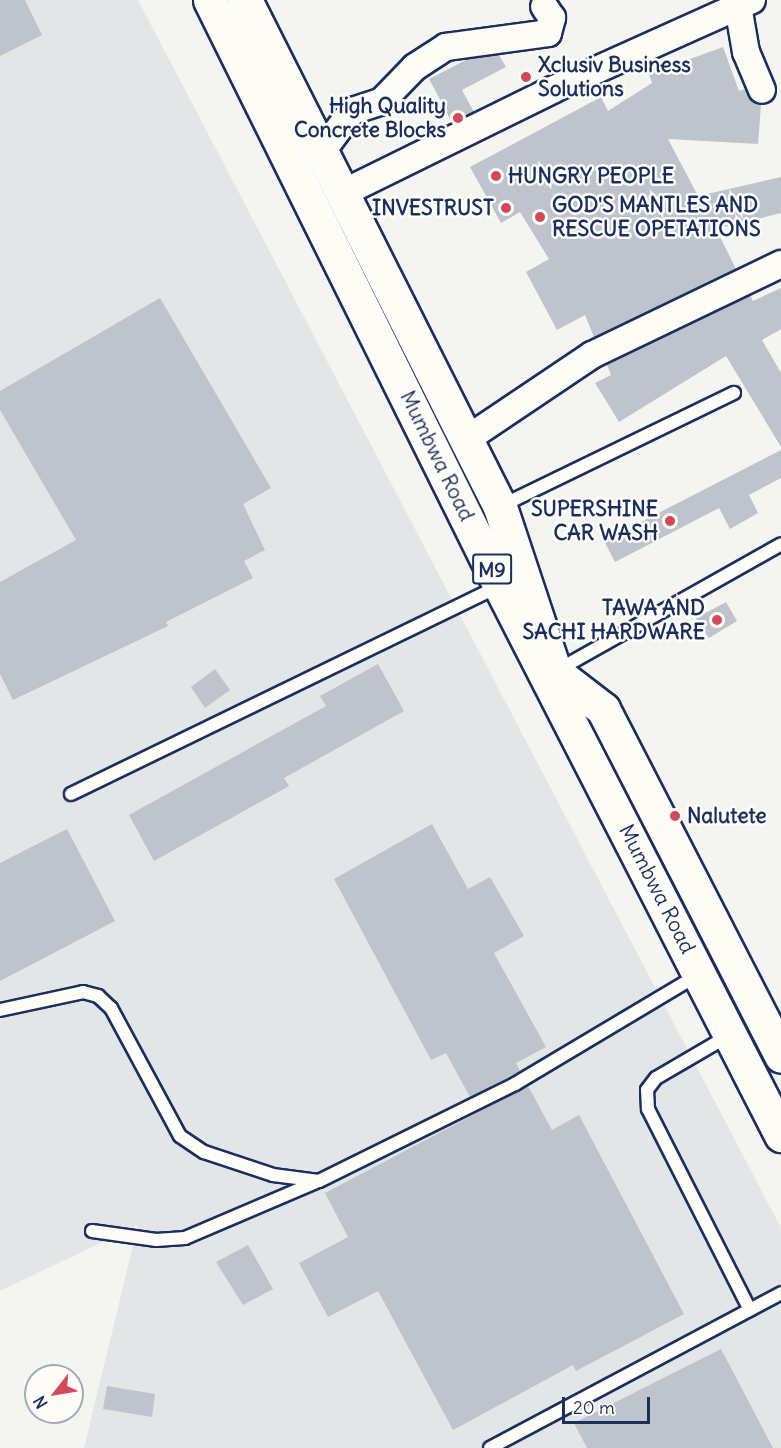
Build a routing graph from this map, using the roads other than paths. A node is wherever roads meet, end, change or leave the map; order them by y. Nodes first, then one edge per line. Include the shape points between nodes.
1 (210, 0) edge
2 (245, 0) edge
3 (742, 2) edge
4 (544, 6) dead end
5 (762, 90) dead end
6 (323, 150) junction
7 (343, 193) junction
8 (781, 264) edge
9 (734, 393) dead end
10 (467, 439) junction
11 (500, 507) junction
12 (781, 544) edge
13 (500, 586) junction
14 (555, 672) junction
15 (71, 794) dead end
16 (699, 974) junction
17 (0, 1010) edge
18 (730, 1035) junction
19 (781, 1056) edge
20 (781, 1135) edge
21 (320, 1181) junction
22 (92, 1231) dead end
23 (781, 1293) edge
24 (750, 1310) junction
25 (490, 1448) edge

1 - 13 main road, Mumbwa Road / M9
2 - 6 main road, Mumbwa Road / M9
3 - 5 street via 746,52
3 - 7 street
4 - 6 street via 552,18 548,33 446,47 415,67 382,101 352,111
6 - 7 main road, Mumbwa Road / M9
7 - 10 main road, Mumbwa Road / M9
8 - 10 street via 592,355
9 - 11 lane
10 - 11 main road, Mumbwa Road / M9
11 - 14 main road, Mumbwa Road / M9
12 - 14 lane
13 - 15 lane
13 - 16 main road, Mumbwa Road / M9
14 - 19 main road, Mumbwa Road via 603,709
16 - 18 main road, Mumbwa Road / M9
16 - 21 lane via 515,1084
17 - 21 lane via 83,992 98,996 111,1008 180,1136 204,1152 273,1175
18 - 20 main road, Mumbwa Road / M9
18 - 24 lane via 656,1078 646,1090 648,1108
21 - 22 lane via 185,1238 156,1240
23 - 24 lane
24 - 25 lane

